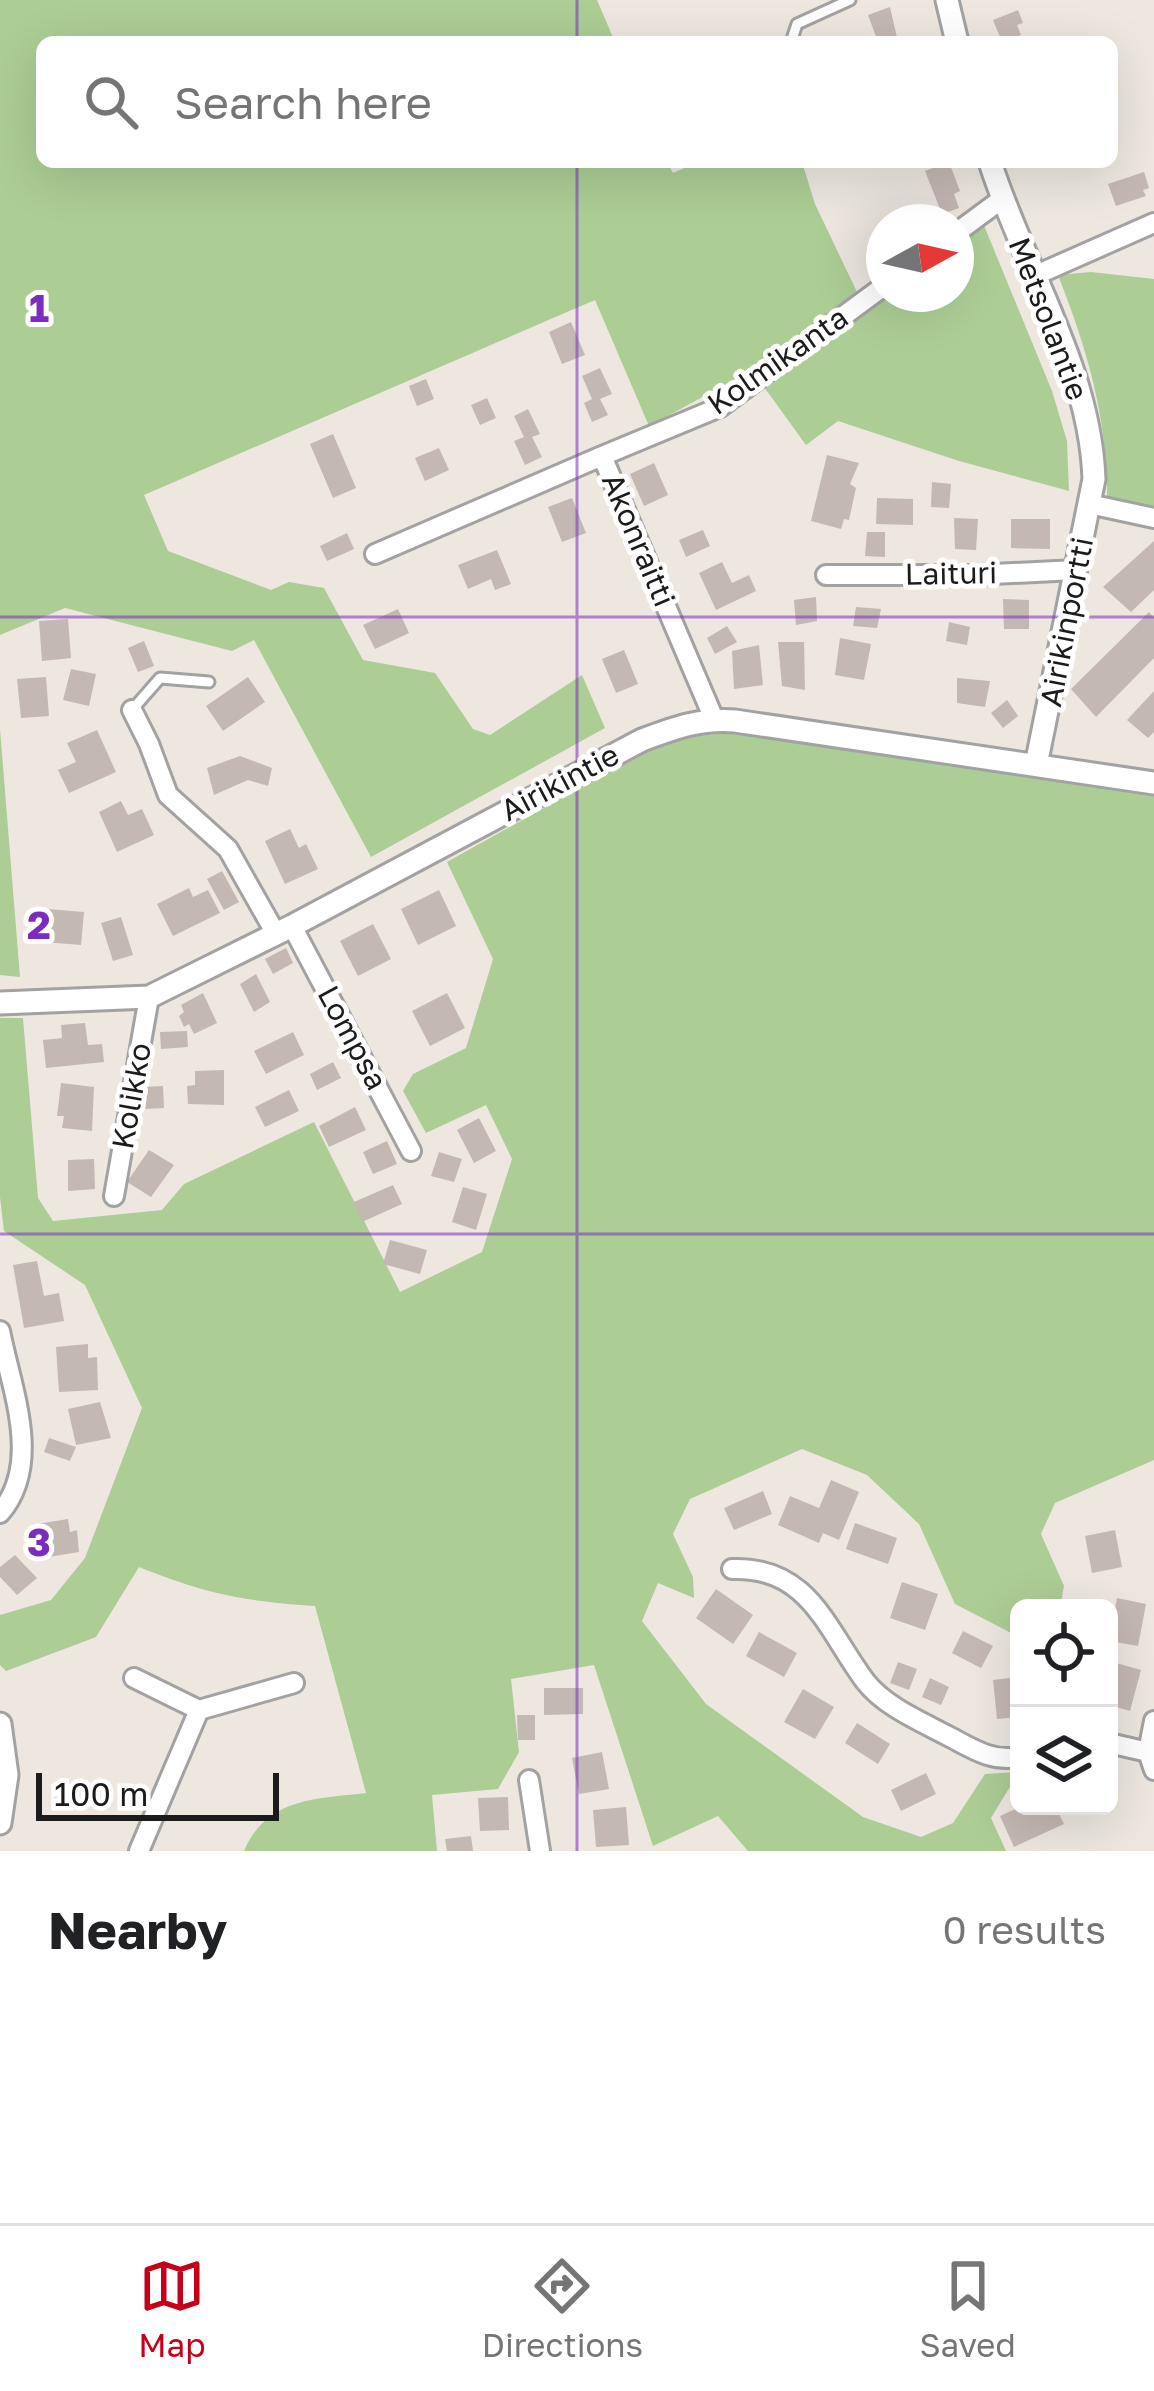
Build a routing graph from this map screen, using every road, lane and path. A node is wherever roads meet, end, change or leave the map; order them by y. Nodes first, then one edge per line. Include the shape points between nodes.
1 (850, 0) edge
2 (947, 0) edge
3 (793, 36) edge
4 (956, 36) edge
5 (992, 168) edge
6 (1002, 199) junction
7 (974, 220) edge
8 (1154, 223) edge
9 (1036, 275) junction
10 (866, 299) edge
11 (602, 457) junction
12 (1094, 479) joint
13 (1089, 504) junction
14 (1154, 518) edge
15 (375, 554) dead end
16 (1076, 570) junction
17 (826, 575) dead end
18 (209, 682) dead end
19 (132, 710) joint
20 (714, 719) junction
21 (1036, 765) junction
22 (1154, 783) edge
23 (284, 930) junction
24 (149, 997) junction
25 (0, 1003) edge
26 (411, 1151) dead end
27 (114, 1196) dead end
28 (0, 1331) edge
29 (0, 1513) edge
30 (732, 1568) dead end
31 (134, 1678) dead end
32 (294, 1682) dead end
33 (199, 1710) junction
34 (1154, 1721) edge
35 (0, 1724) edge
36 (1118, 1747) edge
37 (1010, 1758) edge
38 (1151, 1761) edge
39 (529, 1780) dead end
40 (0, 1822) edge
41 (140, 1851) edge
42 (540, 1851) edge

1 - 3 lane via 797,24
2 - 4 street
5 - 6 street, Metsolantie
6 - 7 street
6 - 9 street, Metsolantie
8 - 9 street
9 - 12 street, Metsolantie via 1086,415
10 - 11 street, Kolmikanta via 720,407
11 - 15 street, Akonraitti
11 - 20 street, Akonraitti
12 - 13 street, Airikinportti
13 - 14 street
13 - 16 street, Airikinportti
16 - 17 street, Laituri
16 - 21 street, Airikinportti
18 - 19 lane via 160,678
19 - 23 street, Lompsa via 168,795 228,849
20 - 21 street, Airikintie
20 - 23 street, Airikintie via 642,740
21 - 22 street, Airikintie
23 - 24 street, Airikintie
23 - 26 street, Lompsa
24 - 25 street, Airikintie
24 - 27 street, Kolikko
28 - 29 street via 23,1454
30 - 37 street via 758,1568 795,1588 827,1618 866,1682 909,1715 977,1753
31 - 33 street
32 - 33 street
33 - 41 street
34 - 38 street
35 - 40 street via 8,1774
36 - 38 street
39 - 42 street

